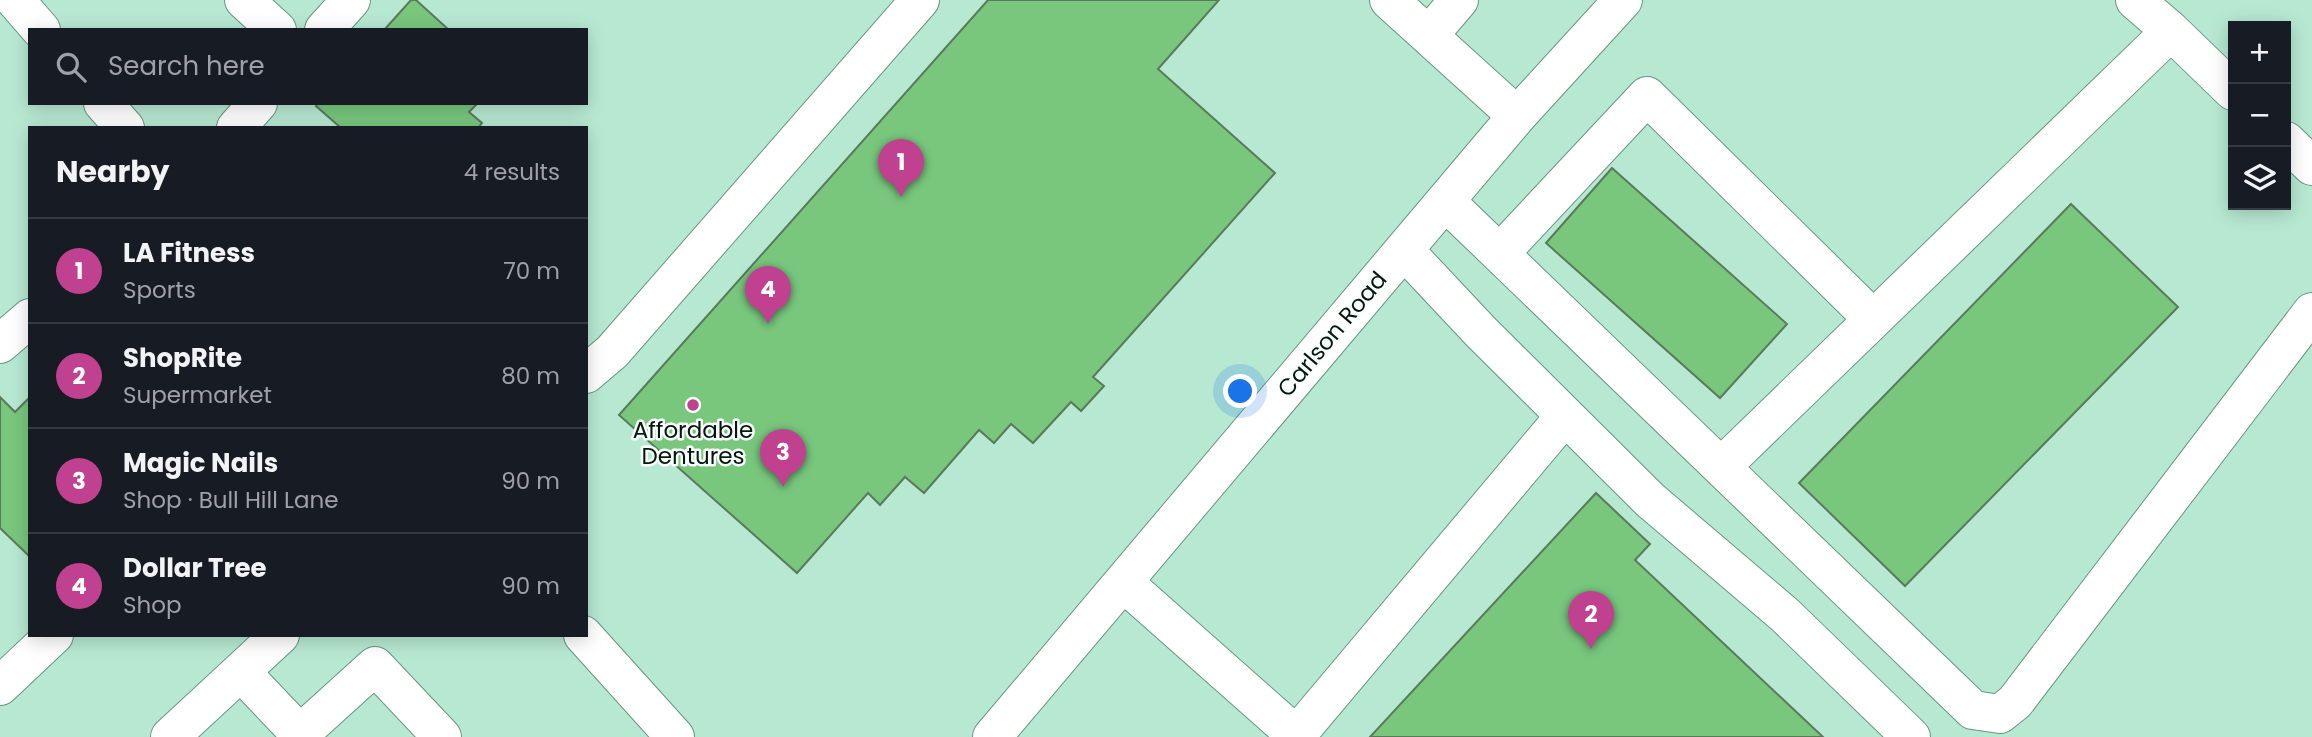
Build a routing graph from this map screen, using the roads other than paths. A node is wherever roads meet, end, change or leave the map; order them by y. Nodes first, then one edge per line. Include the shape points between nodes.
1 (15, 0) edge
2 (244, 0) edge
3 (351, 0) edge
4 (919, 0) edge
5 (1389, 0) edge
6 (1459, 0) edge
7 (1623, 0) edge
8 (2136, 0) edge
9 (39, 28) edge
10 (274, 28) edge
11 (326, 28) edge
12 (2171, 31) junction
13 (1429, 35) junction
14 (2228, 85) edge
15 (105, 105) edge
16 (256, 105) edge
17 (1517, 116) junction
18 (123, 126) edge
19 (238, 126) edge
20 (2291, 146) edge
21 (2312, 166) edge
22 (1445, 201) junction
23 (1404, 250) junction
24 (1500, 253) junction
25 (2312, 312) edge
26 (1873, 319) junction
27 (28, 320) edge
28 (0, 344) edge
29 (588, 372) edge
30 (1565, 416) junction
31 (1721, 467) junction
32 (1123, 582) junction
33 (51, 637) edge
34 (278, 637) edge
35 (585, 637) edge
36 (8, 664) edge
37 (242, 672) junction
38 (170, 737) edge
39 (442, 737) edge
40 (675, 737) edge
41 (992, 737) edge
42 (1296, 737) edge
43 (1911, 737) edge

1 - 9 street
2 - 10 street
3 - 11 street
4 - 29 street via 611,352
5 - 13 street
6 - 13 street
7 - 17 street, Carlson Road
8 - 12 street
12 - 14 street
12 - 26 street
13 - 17 street
15 - 18 street
16 - 19 street
17 - 22 street, Carlson Road
20 - 21 street
22 - 23 street, Carlson Road
22 - 24 street
23 - 30 street
23 - 32 street, Carlson Road
24 - 26 street via 1647,96
24 - 31 street
25 - 31 street via 2015,702 2000,714 1973,710
26 - 31 street
27 - 28 street
30 - 42 street
30 - 43 street via 1650,500 1785,615
32 - 41 street, Carlson Road
32 - 42 street
33 - 36 street
34 - 37 street
35 - 40 street
37 - 38 street
37 - 39 street via 300,734 375,666

